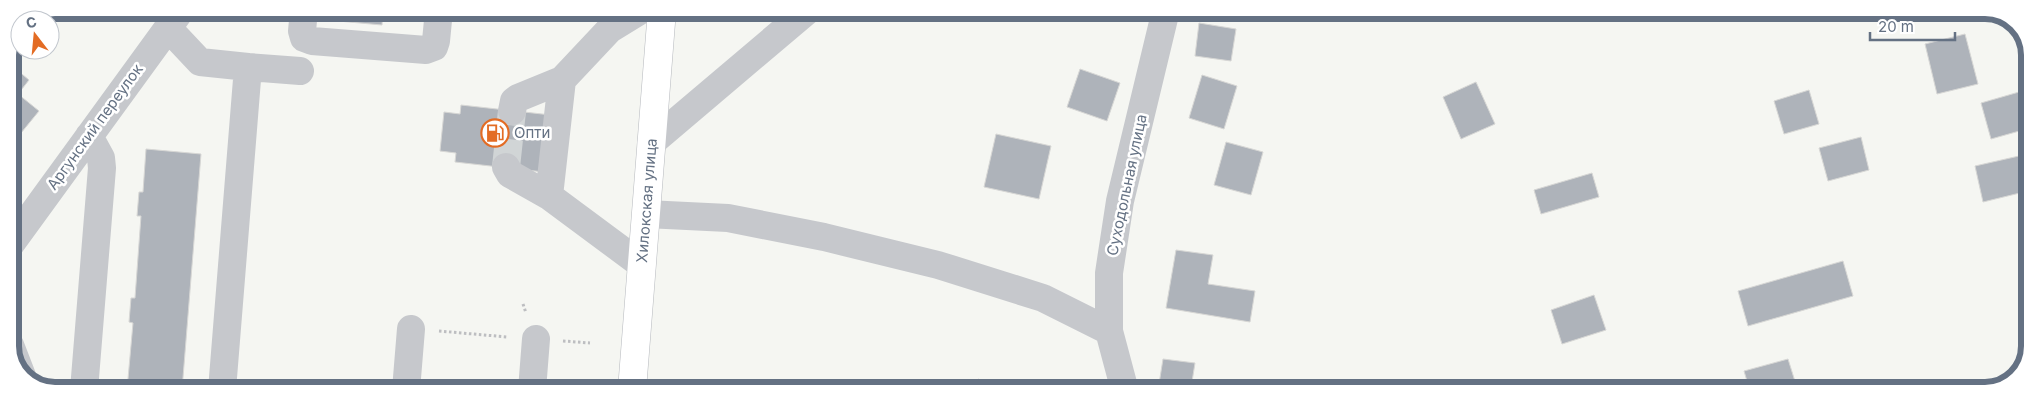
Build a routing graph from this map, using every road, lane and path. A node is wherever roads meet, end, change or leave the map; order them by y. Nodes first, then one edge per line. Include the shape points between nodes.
1 (174, 19) edge
2 (303, 19) edge
3 (438, 19) edge
4 (626, 19) edge
5 (661, 19) edge
6 (797, 19) edge
7 (1164, 19) edge
8 (248, 67) junction
9 (300, 71) dead end
10 (562, 80) junction
11 (512, 111) tunnel mouth
12 (89, 136) junction
13 (651, 143) junction
14 (506, 168) dead end
15 (549, 196) junction
16 (646, 214) junction
17 (19, 232) edge
18 (642, 265) junction
19 (411, 329) joint
20 (1109, 331) junction
21 (536, 339) junction
22 (590, 343) dead end
23 (85, 382) edge
24 (223, 382) edge
25 (407, 382) edge
26 (533, 382) edge
27 (633, 382) edge
28 (1123, 382) edge

1 - 8 street via 200,62
1 - 12 street, Аргунский переулок
2 - 3 street via 304,38 312,41 426,50 434,47
4 - 10 street via 610,29
5 - 13 main road, Хилокская улица
6 - 13 street
7 - 20 street, Суходольная улица via 1120,201 1109,273
8 - 9 street
8 - 24 street
10 - 11 street via 518,98
10 - 15 street
12 - 17 street, Аргунский переулок
12 - 23 street via 101,158 102,168
13 - 16 main road, Хилокская улица
14 - 15 street via 510,174
15 - 18 street
16 - 18 main road, Хилокская улица
16 - 20 street via 728,218 938,265 1042,298
18 - 27 main road, Хилокская улица
19 - 21 path
19 - 25 street
20 - 28 street, Суходольная улица
21 - 22 path
21 - 26 street

